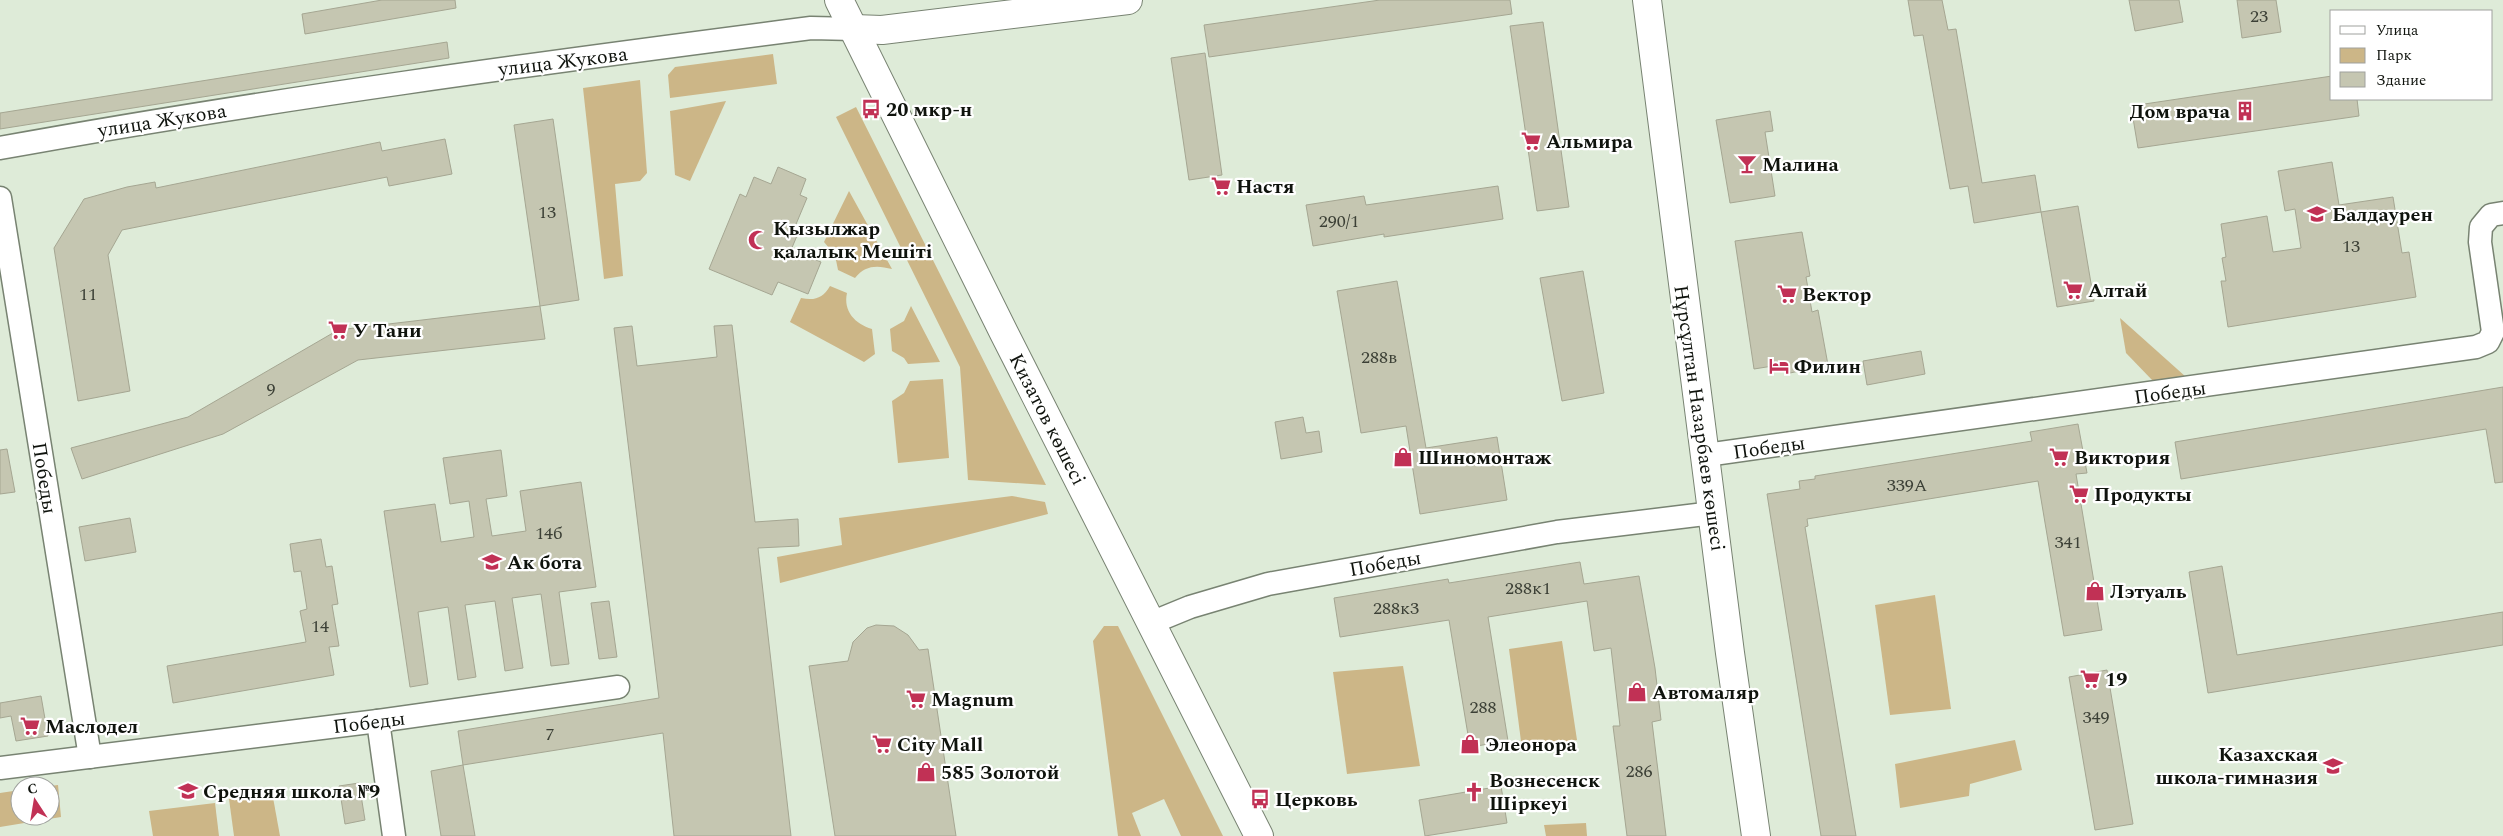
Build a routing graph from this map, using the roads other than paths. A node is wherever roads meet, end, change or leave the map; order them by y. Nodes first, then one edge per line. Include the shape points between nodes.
1 (840, 0) edge
2 (1128, 0) edge
3 (1647, 0) edge
4 (854, 29) junction
5 (0, 148) edge
6 (0, 198) edge
7 (2503, 213) edge
8 (1706, 455) junction
9 (1714, 513) junction
10 (1151, 623) junction
11 (618, 686) dead end
12 (378, 721) junction
13 (90, 757) junction
14 (0, 768) edge
15 (394, 836) edge
16 (1259, 836) edge
17 (1756, 836) edge

1 - 4 main road, Кизатов көшесі
2 - 4 main road, улица Жукова via 889,29
3 - 8 main road, Нұрсұлтан Назарбаев көшесі
4 - 5 street, улица Жукова via 811,28 487,71 133,124
4 - 10 main road, Кизатов көшесі
6 - 13 street, Победы
7 - 8 street, Победы via 2491,215 2481,227 2480,242 2493,332 2488,342 2476,347
8 - 9 main road, Нұрсұлтан Назарбаев көшесі
9 - 10 street, Победы via 1557,532 1268,584 1190,607
9 - 17 main road, Нұрсұлтан Назарбаев көшесі
10 - 16 main road, Кизатов көшесі
11 - 12 street, Победы
12 - 13 street, Победы
12 - 15 street
13 - 14 street, Победы

